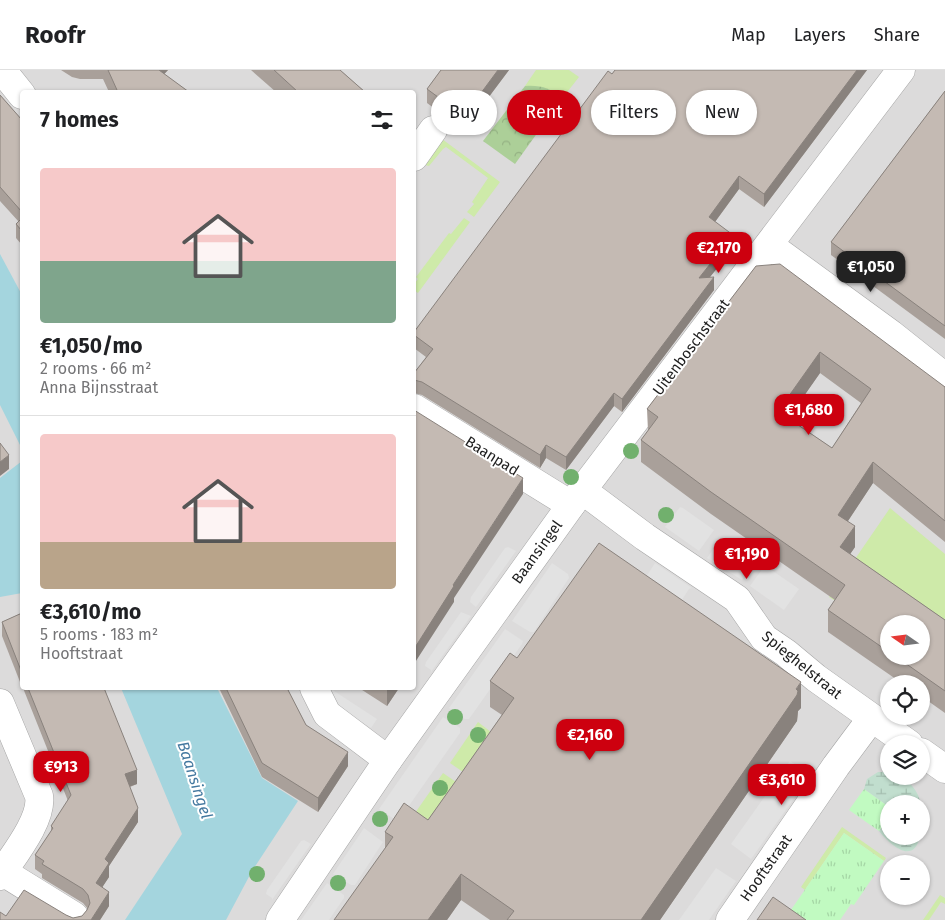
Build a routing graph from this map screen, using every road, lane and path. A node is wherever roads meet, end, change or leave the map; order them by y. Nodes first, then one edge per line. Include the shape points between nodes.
1 (2, 70) edge
2 (901, 70) edge
3 (20, 92) edge
4 (431, 134) edge
5 (416, 154) edge
6 (769, 245) junction
7 (945, 377) edge
8 (416, 409) edge
9 (576, 498) junction
10 (315, 690) edge
11 (0, 703) edge
12 (871, 718) junction
13 (896, 735) edge
14 (930, 758) edge
15 (388, 760) junction
16 (945, 769) edge
17 (1, 874) edge
18 (74, 916) edge
19 (280, 920) edge
20 (730, 920) edge

1 - 3 street
2 - 6 street, Uitenboschstraat
4 - 5 street
6 - 7 street
6 - 9 street, Uitenboschstraat
8 - 9 street, Baanpad
9 - 12 street, Spieghelstraat via 645,537 737,599 764,638
9 - 15 street, Baansingel
10 - 15 street via 326,714
11 - 17 street via 40,802 34,825
12 - 13 street, Spieghelstraat
12 - 20 street, Hooftstraat
14 - 16 street
15 - 19 street, Baansingel
17 - 18 street

